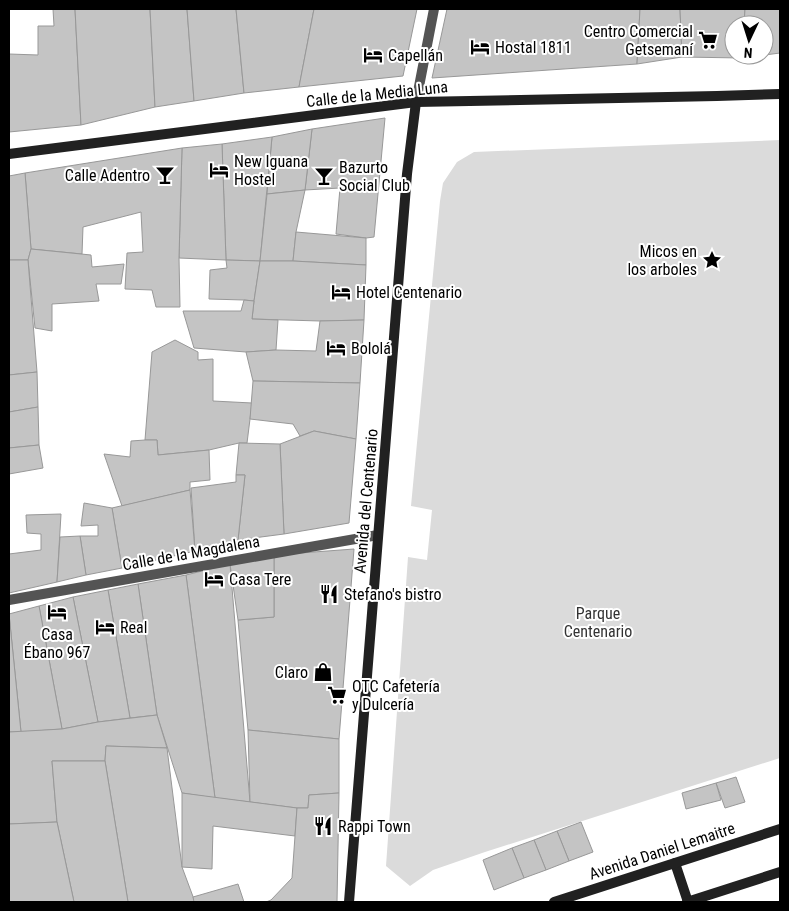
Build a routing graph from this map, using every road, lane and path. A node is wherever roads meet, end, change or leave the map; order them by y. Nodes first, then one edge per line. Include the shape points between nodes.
1 (434, 9) edge
2 (780, 94) edge
3 (416, 102) junction
4 (9, 154) edge
5 (378, 536) junction
6 (9, 600) edge
7 (780, 829) edge
8 (675, 863) junction
9 (780, 872) edge
10 (349, 902) edge
11 (554, 902) edge
12 (688, 902) edge

1 - 3 street
2 - 3 main road, Calle de la Media Luna
3 - 4 main road, Calle de la Media Luna
3 - 5 main road, Avenida del Centenario via 407,174
5 - 6 street, Calle de la Magdalena
5 - 10 main road, Avenida del Centenario
7 - 8 main road, Avenida Daniel Lemaitre
8 - 11 main road, Avenida Daniel Lemaitre
8 - 12 main road
9 - 12 main road

